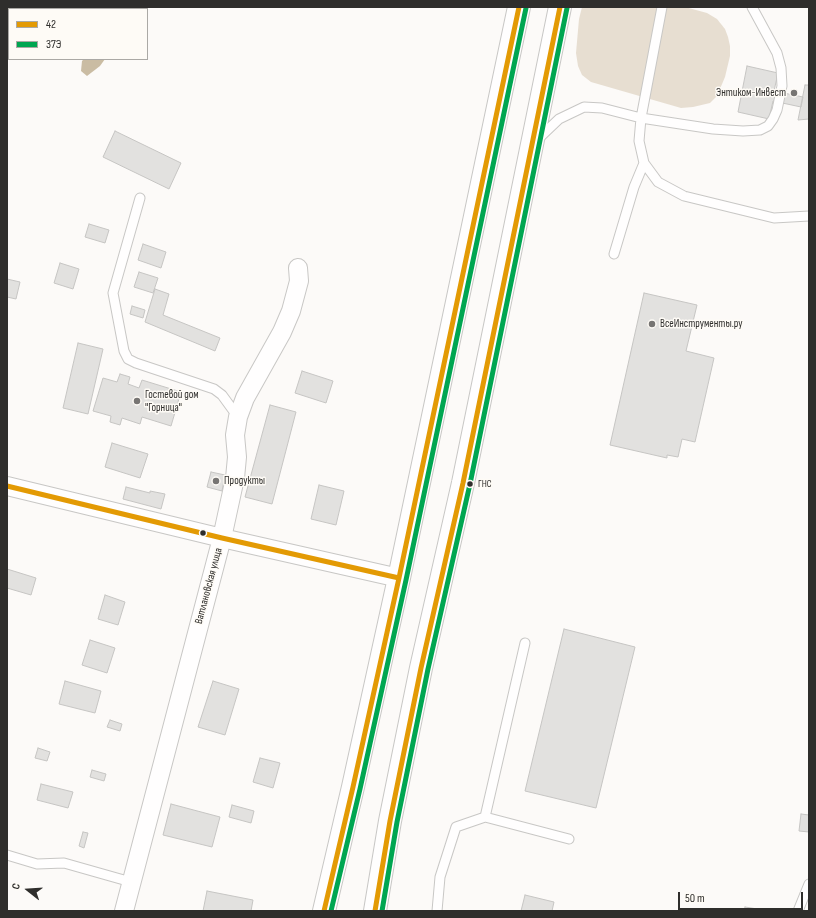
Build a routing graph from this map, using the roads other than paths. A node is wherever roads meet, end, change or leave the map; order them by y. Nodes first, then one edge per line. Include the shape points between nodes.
1 (519, 7) edge
2 (560, 7) edge
3 (662, 7) edge
4 (752, 7) edge
5 (640, 118) junction
6 (532, 146) junction
7 (644, 163) junction
8 (140, 198) dead end
9 (809, 216) edge
10 (614, 254) dead end
11 (298, 268) dead end
12 (238, 417) junction
13 (7, 486) edge
14 (222, 538) junction
15 (399, 578) junction
16 (525, 643) dead end
17 (485, 817) junction
18 (569, 838) dead end
19 (7, 855) edge
20 (131, 882) junction
21 (809, 884) edge
22 (124, 911) edge
23 (324, 911) edge
24 (375, 911) edge
25 (437, 911) edge
26 (798, 911) edge

1 - 15 main road
2 - 6 main road
3 - 5 lane
4 - 5 lane via 777,53 781,68 782,86 777,110 768,126 760,130 743,131
5 - 6 lane via 602,108 584,107 559,119
5 - 7 lane via 639,141
6 - 24 main road via 463,483 419,676
7 - 9 lane via 658,182 684,196 774,218
7 - 10 lane
8 - 12 lane via 113,293 124,351 128,359 136,363 214,389 222,395
11 - 12 street, Ватлановская улица via 299,281 291,311 245,398
12 - 14 street, Ватлановская улица via 235,435 235,478
13 - 14 street
14 - 15 street
14 - 20 street, Ватлановская улица
15 - 23 main road
16 - 17 lane
17 - 18 lane
17 - 25 lane via 456,827 440,877
19 - 20 lane via 37,864 64,863
20 - 22 street, Ватлановская улица
21 - 26 lane

